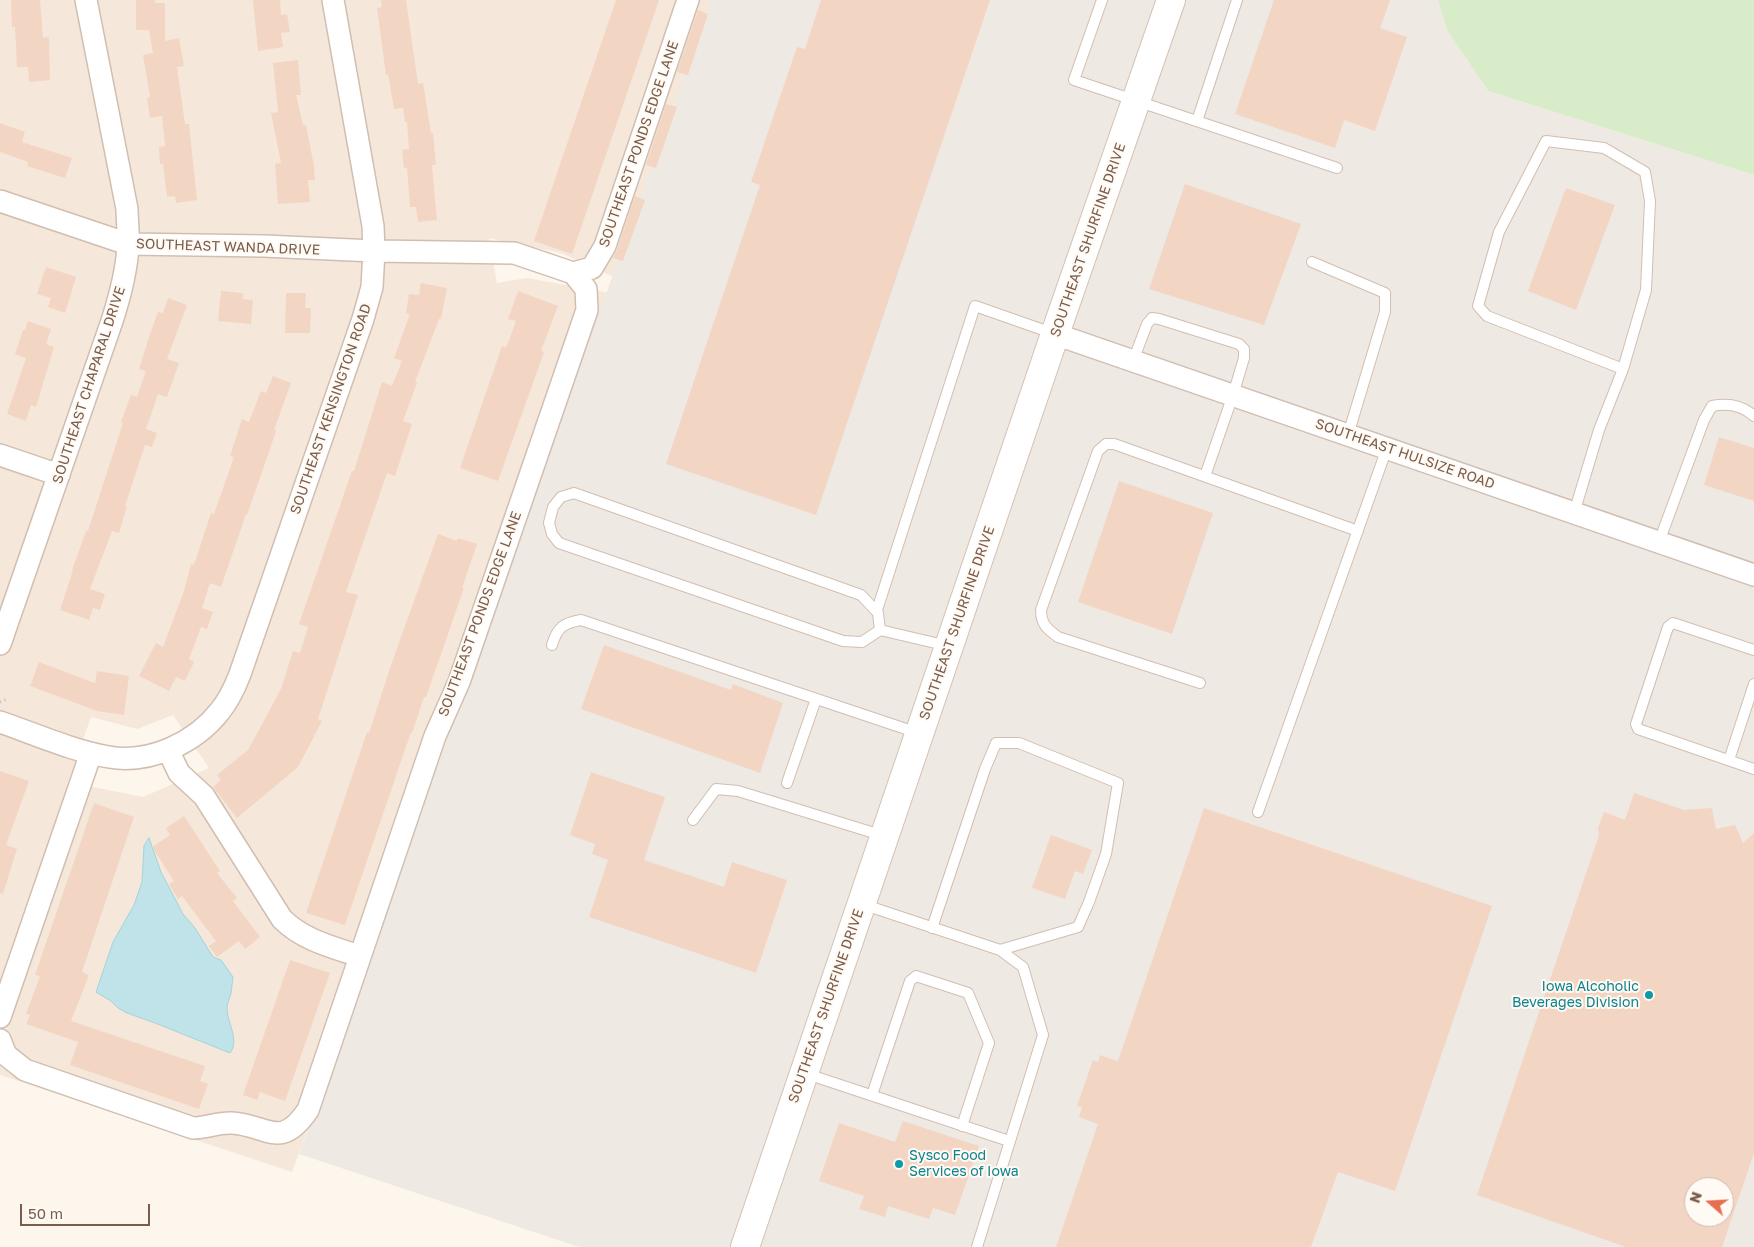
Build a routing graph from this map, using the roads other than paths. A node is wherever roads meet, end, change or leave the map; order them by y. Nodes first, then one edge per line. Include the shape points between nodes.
1 (86, 0) edge
2 (333, 0) edge
3 (688, 0) edge
4 (1102, 0) edge
5 (1171, 0) edge
6 (1237, 0) edge
7 (1137, 100) junction
8 (1197, 121) junction
9 (1337, 168) dead end
10 (0, 201) edge
11 (128, 244) junction
12 (374, 252) junction
13 (1312, 262) dead end
14 (573, 273) junction
15 (1056, 334) junction
16 (1133, 361) junction
17 (1623, 369) junction
18 (1233, 395) junction
19 (1754, 416) edge
20 (1348, 435) junction
21 (1387, 448) junction
22 (0, 455) edge
23 (59, 475) junction
24 (1205, 476) junction
25 (1574, 513) junction
26 (1358, 530) junction
27 (1659, 542) junction
28 (1754, 575) edge
29 (877, 610) junction
30 (880, 630) junction
31 (0, 644) edge
32 (552, 645) dead end
33 (949, 647) junction
34 (1754, 650) edge
35 (1200, 683) dead end
36 (1754, 684) edge
37 (816, 699) junction
38 (0, 722) edge
39 (919, 734) junction
40 (168, 750) junction
41 (91, 753) junction
42 (1729, 760) junction
43 (1754, 769) edge
44 (787, 783) dead end
45 (1258, 812) dead end
46 (693, 820) dead end
47 (884, 836) junction
48 (861, 904) junction
49 (932, 928) junction
50 (1000, 950) junction
51 (359, 956) junction
52 (0, 1017) edge
53 (0, 1040) edge
54 (803, 1072) junction
55 (872, 1095) junction
56 (962, 1126) junction
57 (1009, 1142) junction
58 (745, 1247) edge
59 (977, 1247) edge

1 - 11 street, SOUTHEAST CHAPARAL DRIVE via 127,209
2 - 12 street, SOUTHEAST KENSINGTON ROAD via 369,197
3 - 14 street, SOUTHEAST PONDS EDGE LANE via 605,246 592,268
4 - 7 lane via 1074,80
5 - 7 street, SOUTHEAST SHURFINE DRIVE
6 - 8 lane
7 - 8 lane
7 - 15 street, SOUTHEAST SHURFINE DRIVE
8 - 9 lane
10 - 11 street, SOUTHEAST WANDA DRIVE
11 - 12 street, SOUTHEAST WANDA DRIVE
11 - 23 street, SOUTHEAST CHAPARAL DRIVE via 123,286
12 - 14 street via 514,254
12 - 40 street, SOUTHEAST KENSINGTON ROAD via 372,287 363,319 240,674 232,693 204,728
13 - 20 lane via 1385,293 1385,312
14 - 51 street, SOUTHEAST PONDS EDGE LANE via 586,289 587,310 459,682 435,736
15 - 16 street, SOUTHEAST HULSIZE ROAD
15 - 29 lane via 975,306
15 - 33 street, SOUTHEAST SHURFINE DRIVE
16 - 18 street, SOUTHEAST HULSIZE ROAD
16 - 18 lane via 1152,318 1239,344 1244,349 1244,358
17 - 17 lane via 1646,290 1650,202 1645,172 1604,148 1546,141 1499,232 1478,306 1487,316
17 - 25 lane via 1599,430
18 - 20 street, SOUTHEAST HULSIZE ROAD
18 - 24 lane
19 - 27 lane via 1748,410 1726,404 1712,406
20 - 21 street, SOUTHEAST HULSIZE ROAD
21 - 25 street, SOUTHEAST HULSIZE ROAD
21 - 26 lane
22 - 23 street
23 - 31 street, SOUTHEAST CHAPARAL DRIVE
24 - 26 lane
24 - 35 lane via 1106,444 1098,451 1040,610 1041,620 1058,637
25 - 27 street, SOUTHEAST HULSIZE ROAD
26 - 45 lane
27 - 28 street, SOUTHEAST HULSIZE ROAD
29 - 30 lane
29 - 30 lane via 861,595 574,493 561,497 553,507 549,523 559,543 843,641 862,642
30 - 33 lane
32 - 37 lane via 556,631 569,622 581,620
33 - 39 street, SOUTHEAST SHURFINE DRIVE
34 - 42 lane via 1674,623 1668,627 1636,724 1638,729
36 - 42 lane
37 - 39 lane
37 - 44 lane
38 - 41 street, SOUTHEAST KENSINGTON ROAD
39 - 47 street, SOUTHEAST SHURFINE DRIVE
40 - 41 street, SOUTHEAST KENSINGTON ROAD via 132,758
40 - 51 street via 179,773 204,796 282,919 298,933
41 - 52 street
42 - 43 lane
46 - 47 lane via 716,789 738,791
47 - 48 street, SOUTHEAST SHURFINE DRIVE
48 - 49 lane
48 - 54 street, SOUTHEAST SHURFINE DRIVE
49 - 50 lane
49 - 50 lane via 984,769 996,743 1019,743 1118,783 1106,854 1078,927
50 - 57 lane via 1023,967 1044,1035
51 - 53 street, SOUTHEAST PONDS EDGE LANE via 308,1110 296,1126 281,1133 232,1123 193,1128 25,1070 6,1055
54 - 55 lane
54 - 58 street, SOUTHEAST SHURFINE DRIVE
55 - 56 lane
55 - 56 lane via 910,981 916,976 968,993 989,1043
56 - 57 lane
57 - 59 lane

